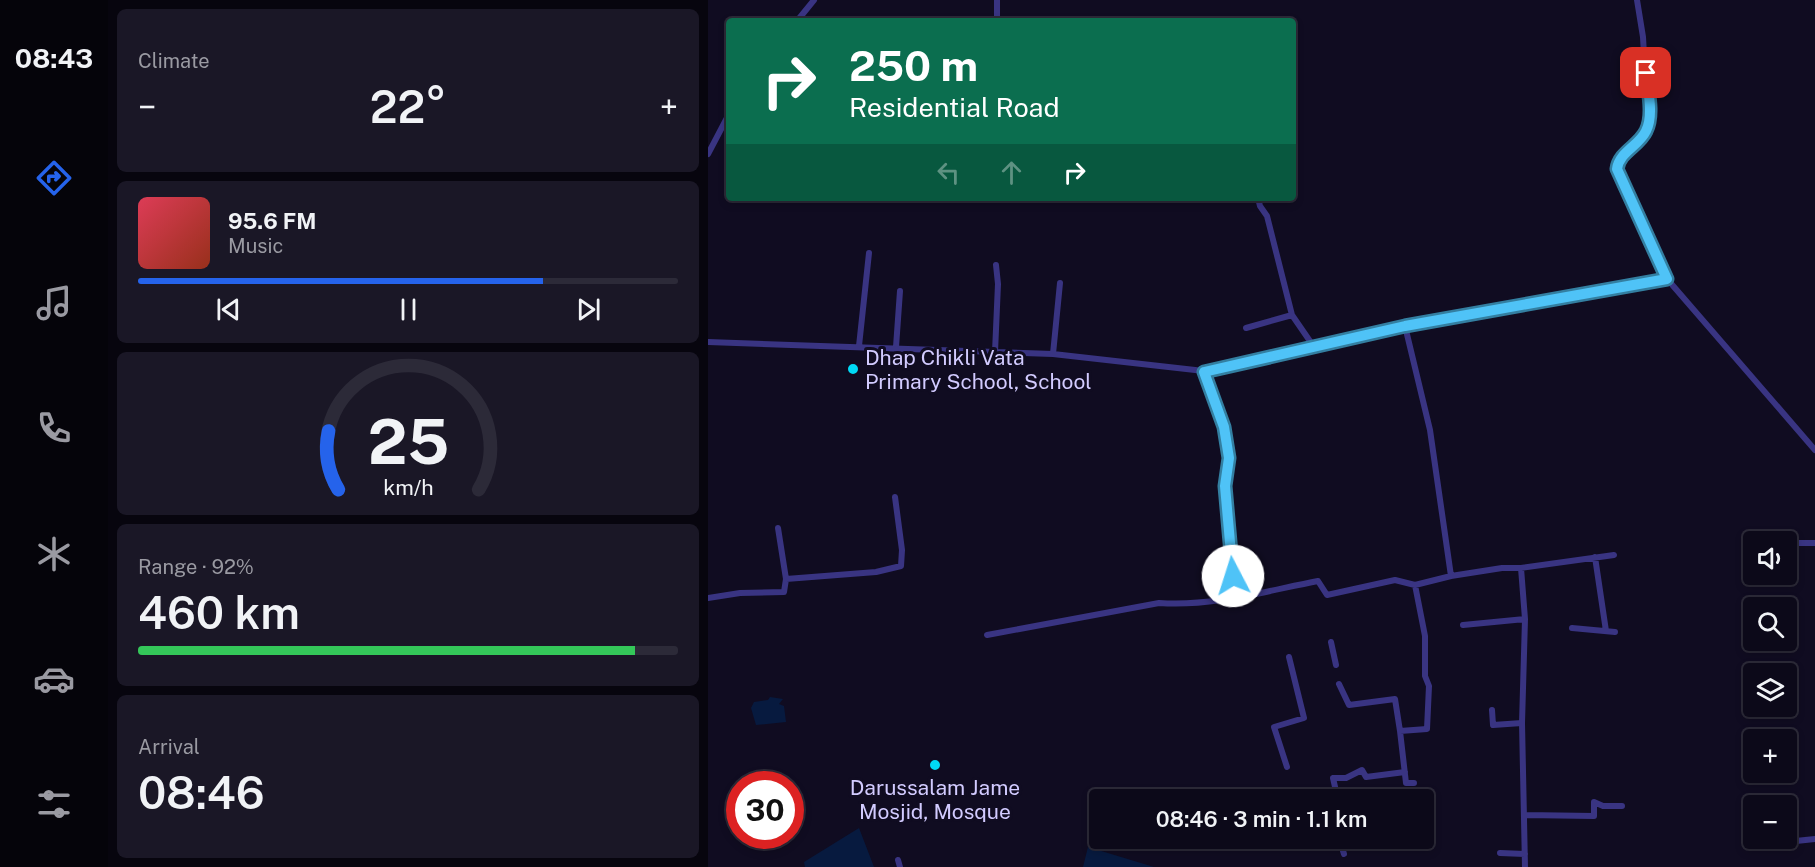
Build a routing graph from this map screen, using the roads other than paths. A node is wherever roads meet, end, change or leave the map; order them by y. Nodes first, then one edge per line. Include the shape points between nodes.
1 (814, 0) edge
2 (997, 0) edge
3 (1637, 0) edge
4 (799, 18) edge
5 (997, 18) edge
6 (726, 120) edge
7 (708, 154) edge
8 (1260, 201) edge
9 (869, 253) dead end
10 (996, 265) dead end
11 (1667, 279) junction
12 (1060, 283) dead end
13 (900, 291) dead end
14 (1292, 315) junction
15 (1405, 326) junction
16 (1246, 328) dead end
17 (708, 342) edge
18 (860, 346) junction
19 (896, 347) junction
20 (1314, 347) junction
21 (995, 352) junction
22 (1053, 354) junction
23 (1204, 372) junction
24 (1815, 450) edge
25 (895, 497) dead end
26 (778, 528) dead end
27 (1797, 543) edge
28 (1815, 543) edge
29 (1614, 555) dead end
30 (1595, 557) junction
31 (1521, 568) junction
32 (1451, 576) junction
33 (786, 579) junction
34 (1415, 585) junction
35 (708, 598) edge
36 (1235, 598) junction
37 (1525, 620) junction
38 (1462, 625) dead end
39 (1572, 628) dead end
40 (1606, 631) junction
41 (1615, 632) dead end
42 (987, 635) dead end
43 (1331, 642) dead end
44 (1289, 657) dead end
45 (1336, 665) dead end
46 (1339, 684) dead end
47 (1492, 710) dead end
48 (1522, 723) junction
49 (1400, 731) junction
50 (1287, 767) dead end
51 (1405, 772) junction
52 (1414, 783) dead end
53 (1336, 789) edge
54 (1622, 806) dead end
55 (1525, 815) junction
56 (1815, 839) edge
57 (1797, 841) edge
58 (1342, 849) edge
59 (1500, 853) dead end
60 (1344, 854) dead end
61 (1525, 854) junction
62 (1525, 867) edge

1 - 4 street
2 - 5 street
3 - 11 street via 1648,125 1646,134 1618,161 1617,169
6 - 7 street
8 - 14 street via 1267,216
9 - 18 street
10 - 21 street
11 - 15 street
11 - 24 street
12 - 22 street
13 - 19 street
14 - 16 street
14 - 20 street
15 - 20 street
15 - 32 street via 1430,430
17 - 18 street
18 - 19 street
19 - 21 street
20 - 23 street
21 - 22 street
22 - 23 street
23 - 36 street via 1224,427 1229,458 1225,486
25 - 33 street via 901,566 876,572
26 - 33 street
27 - 28 street
29 - 30 street
30 - 31 street
30 - 40 street
31 - 32 street
31 - 37 street
32 - 34 street
33 - 35 street via 784,592
34 - 36 street via 1395,580 1327,595 1318,581
34 - 49 street via 1425,636 1427,729
36 - 42 street via 1159,603
37 - 38 street
37 - 48 street
39 - 40 street
40 - 41 street
43 - 45 street
44 - 50 street via 1304,718 1274,727
46 - 49 street via 1349,705 1395,699
47 - 48 street via 1493,725
48 - 55 street
49 - 51 street
51 - 52 street via 1406,783
51 - 53 street via 1366,777 1362,770 1346,778 1333,778
54 - 55 street via 1594,802 1594,816
55 - 61 street
56 - 57 street
58 - 60 street
59 - 61 street
61 - 62 street

